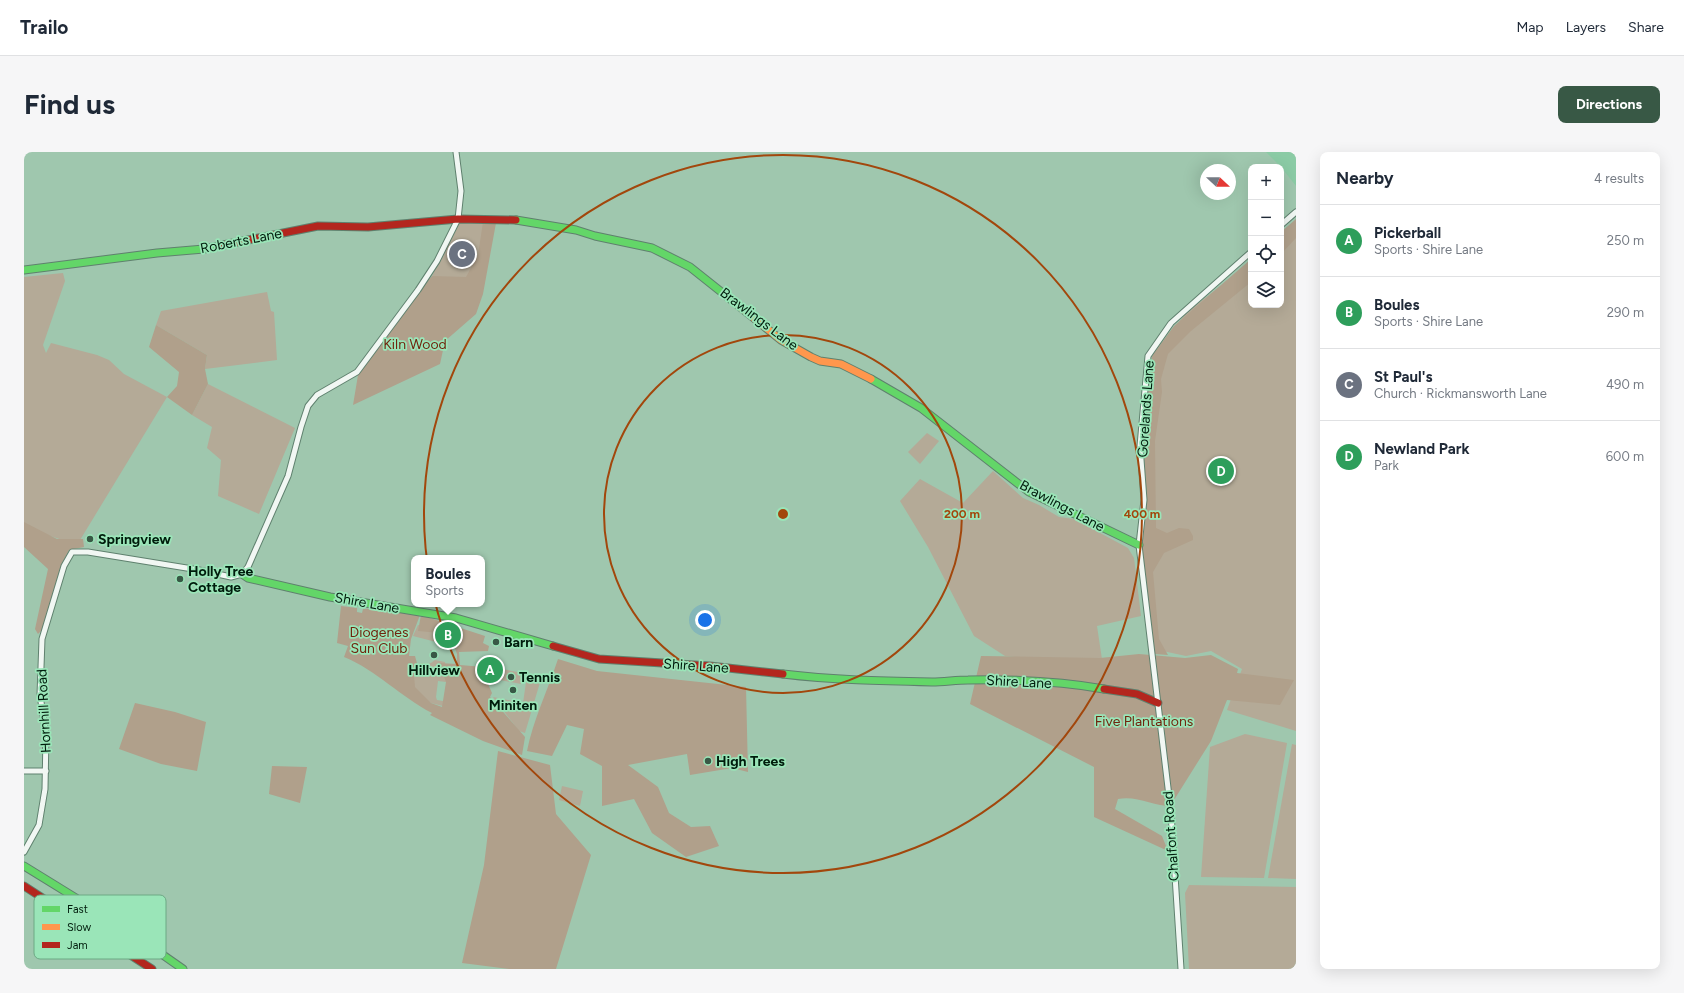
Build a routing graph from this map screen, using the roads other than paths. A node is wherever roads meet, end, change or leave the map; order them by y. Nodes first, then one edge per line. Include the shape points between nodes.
1 (456, 152) edge
2 (1296, 212) edge
3 (458, 219) junction
4 (1284, 222) edge
5 (1248, 255) edge
6 (24, 270) edge
7 (1139, 545) junction
8 (242, 574) junction
9 (1158, 703) junction
10 (24, 771) edge
11 (46, 772) junction
12 (24, 852) edge
13 (24, 866) edge
14 (24, 886) edge
15 (38, 895) edge
16 (71, 895) edge
17 (166, 957) edge
18 (137, 959) edge
19 (152, 969) edge
20 (183, 969) edge
21 (1181, 969) edge

1 - 3 street via 461,192
2 - 4 street
3 - 6 main road, Roberts Lane via 368,227 318,226 204,249
3 - 7 main road, Brawlings Lane via 523,220 652,248 690,267 781,340 820,361 841,364 884,385 921,408 1029,492
3 - 8 street via 437,261 418,290 357,372 317,395 308,406 288,476 248,567
5 - 7 street, Gorelands Lane via 1171,323 1148,356 1140,446 1144,500
7 - 9 street, Gorelands Lane
8 - 9 main road, Shire Lane via 248,578 330,597 456,618 599,659 710,666 813,677 933,682 1022,681 1082,685 1137,694
8 - 11 street, Hornhill Road via 231,577 88,552 72,552 64,566 42,639 40,696 46,735
9 - 21 street, Chalfont Road via 1171,813
10 - 11 street
11 - 12 street, Hornhill Road via 46,789 38,825
13 - 16 main road
14 - 15 main road
17 - 20 main road
18 - 19 main road

